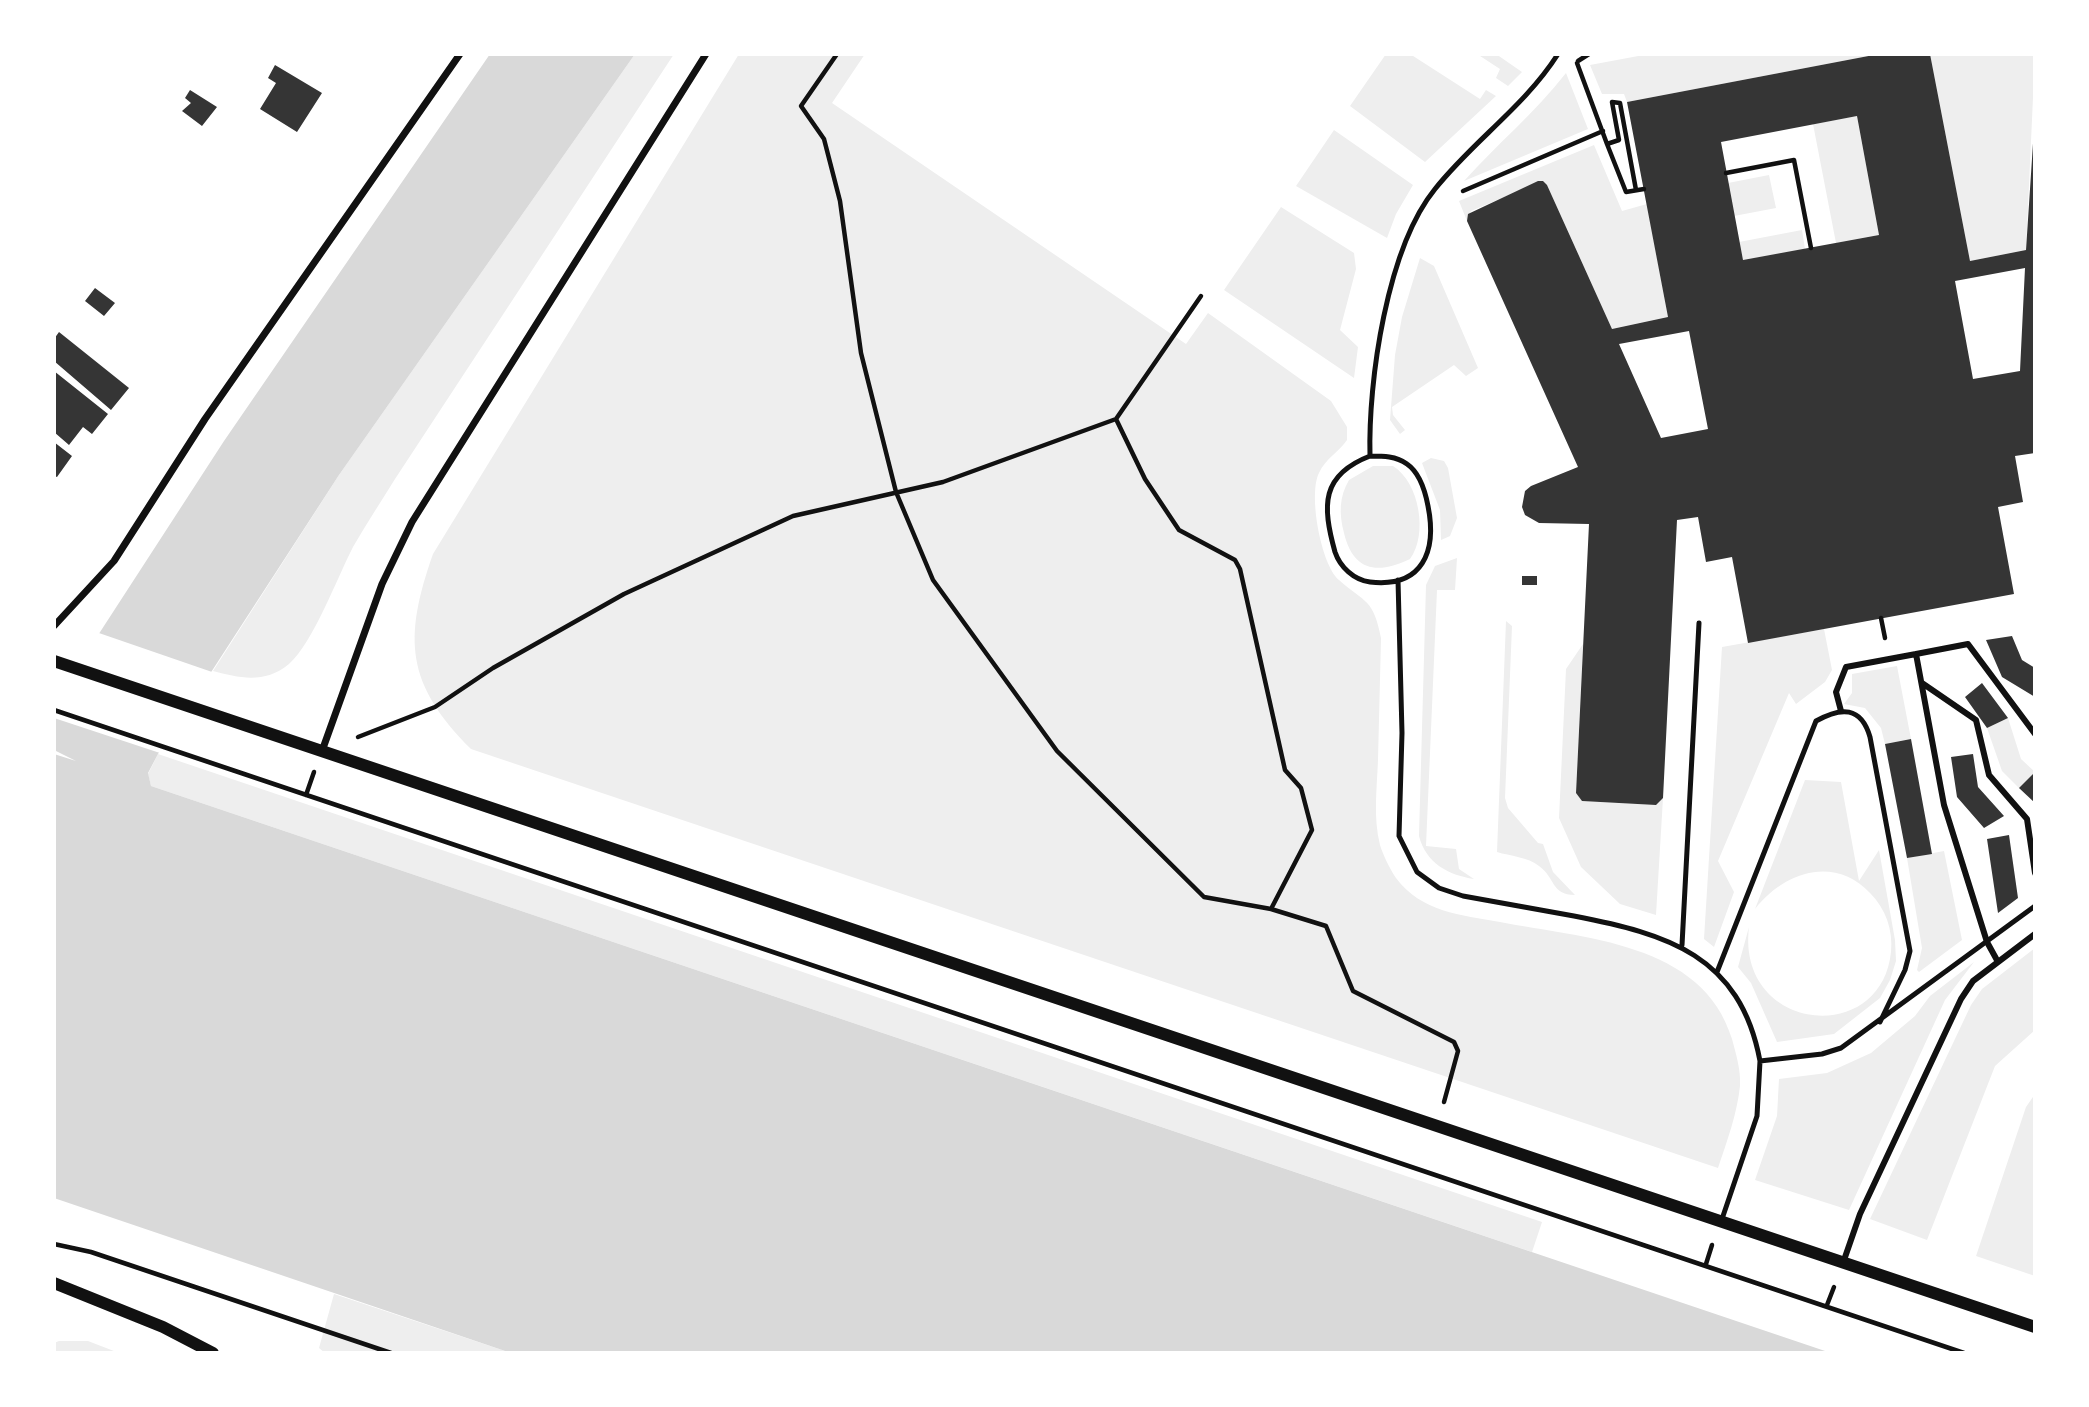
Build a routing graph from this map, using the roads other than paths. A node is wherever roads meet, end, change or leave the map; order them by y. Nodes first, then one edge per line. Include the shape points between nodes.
1 (460, 54) edge
2 (706, 54) edge
3 (1557, 55) edge
4 (1370, 456) junction
5 (1398, 580) junction
6 (1699, 623) dead end
7 (54, 626) edge
8 (1916, 654) junction
9 (54, 661) edge
10 (1922, 683) junction
11 (1841, 711) junction
12 (2035, 734) edge
13 (321, 751) junction
14 (2035, 873) edge
15 (2035, 906) edge
16 (2035, 934) edge
17 (1987, 942) junction
18 (1682, 946) junction
19 (1998, 962) junction
20 (1717, 972) junction
21 (1880, 1022) junction
22 (1760, 1061) junction
23 (1721, 1222) junction
24 (1843, 1263) junction
25 (54, 1283) edge
26 (2035, 1327) edge
27 (213, 1353) edge

1 - 7 street via 205,419 114,561
2 - 13 street via 412,522 382,584
3 - 4 lane via 1532,89 1435,189 1412,227 1394,271 1383,329
4 - 5 lane via 1393,457 1419,477 1432,525 1425,560
4 - 5 lane via 1338,474 1329,490 1330,532 1338,559 1350,574 1364,581
5 - 18 lane via 1399,836 1417,872 1439,888 1463,896 1626,927
6 - 18 lane
8 - 10 street
8 - 11 street via 1846,667 1836,692
8 - 12 street via 1968,644
9 - 13 street
10 - 14 street via 1976,720 1989,775 2027,819
10 - 17 street via 1944,804
11 - 20 lane via 1816,721 1810,733
11 - 21 lane via 1866,721 1910,951
13 - 23 street
15 - 17 lane
16 - 19 street
17 - 19 street
17 - 21 lane
18 - 20 lane
19 - 24 street via 1973,981 1961,999 1860,1214
20 - 22 lane via 1743,1008
21 - 22 lane via 1841,1048
22 - 23 lane via 1757,1115
23 - 24 street
24 - 26 street
25 - 27 street via 163,1327

